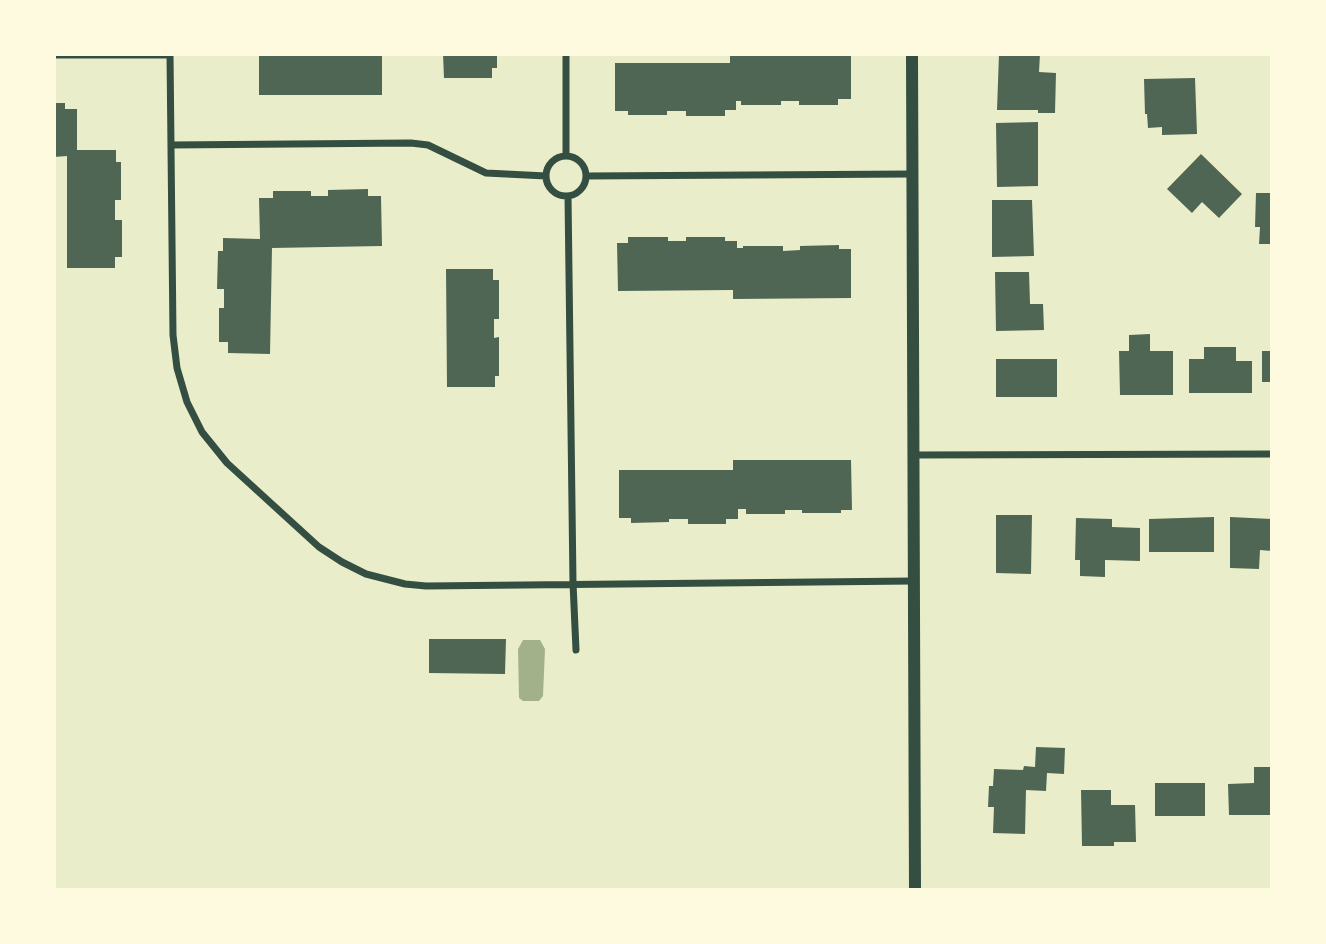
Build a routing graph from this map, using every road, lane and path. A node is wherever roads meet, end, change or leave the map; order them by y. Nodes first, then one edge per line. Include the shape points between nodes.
1 (566, 54) edge
2 (912, 54) edge
3 (54, 55) edge
4 (170, 55) edge
5 (171, 145) junction
6 (566, 156) junction
7 (912, 174) junction
8 (546, 176) junction
9 (586, 176) junction
10 (568, 196) junction
11 (1272, 454) edge
12 (913, 455) junction
13 (913, 581) junction
14 (573, 583) junction
15 (576, 650) dead end
16 (915, 890) edge

1 - 6 street
2 - 7 street
3 - 4 street
4 - 5 street
5 - 8 street via 411,143 428,145 486,173
5 - 14 street via 175,357 187,402 227,463 319,547 342,562 386,579 426,586
6 - 8 street via 552,161
6 - 9 street via 581,163
7 - 9 street
7 - 12 street
8 - 10 street via 552,191
9 - 10 street via 582,188
10 - 14 street
11 - 12 street
12 - 13 street
13 - 14 street
13 - 16 street
14 - 15 street

